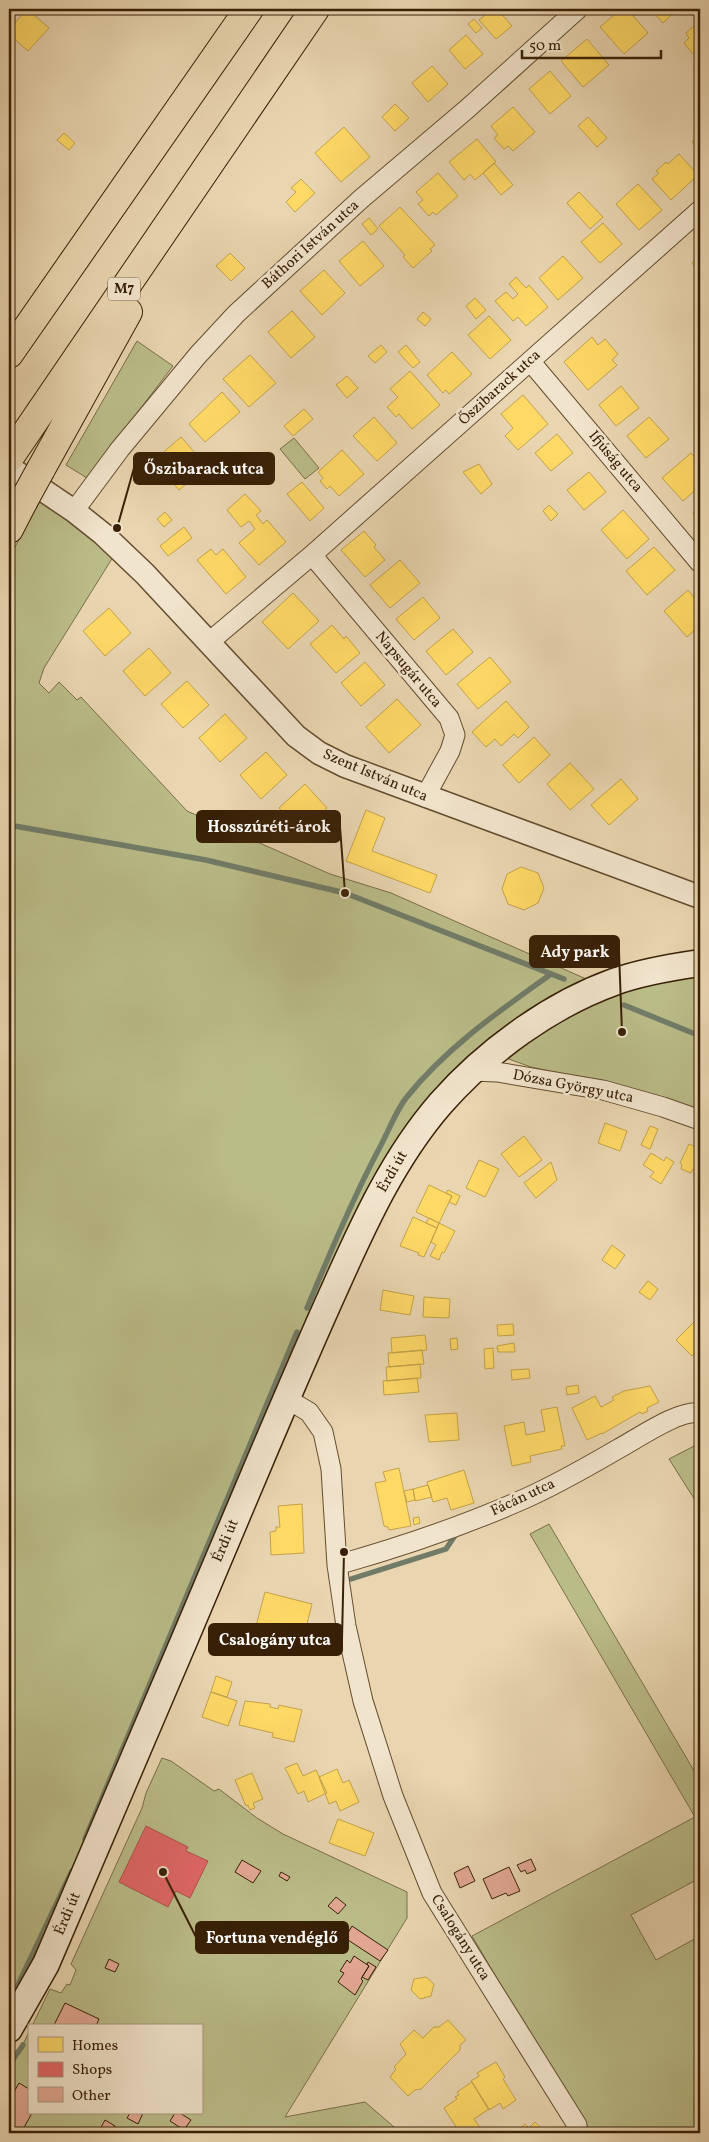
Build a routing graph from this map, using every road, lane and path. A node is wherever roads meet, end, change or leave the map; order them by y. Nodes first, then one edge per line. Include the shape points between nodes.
1 (249, 9) edge
2 (578, 9) edge
3 (308, 18) edge
4 (700, 210) edge
5 (9, 354) edge
6 (530, 361) junction
7 (11, 459) edge
8 (38, 488) junction
9 (74, 511) junction
10 (9, 529) edge
11 (312, 555) junction
12 (700, 562) edge
13 (208, 643) junction
14 (425, 797) junction
15 (700, 897) edge
16 (700, 963) edge
17 (472, 1071) junction
18 (700, 1120) edge
19 (287, 1399) junction
20 (700, 1413) edge
21 (337, 1565) junction
22 (9, 2029) edge
23 (577, 2125) dead end

1 - 5 highway
2 - 9 street, Báthori István utca via 361,199 236,314 120,448
3 - 7 highway, M7
3 - 8 highway via 245,135 166,247 140,290
4 - 6 street, Őszibarack utca
6 - 11 street, Őszibarack utca
6 - 12 street, Ifjúság utca
7 - 8 street, Szent István utca
8 - 9 street, Szent István utca
8 - 10 highway
9 - 13 street, Szent István utca via 145,574
11 - 13 street, Őszibarack utca
11 - 14 street, Napsugár utca via 448,718 455,735
13 - 14 street, Szent István utca via 296,736 319,754
14 - 15 street, Szent István utca
16 - 17 main road, Érdi út via 614,982 574,1000 502,1045
17 - 18 street, Dózsa György utca via 497,1072 603,1090
17 - 19 main road, Érdi út via 412,1139 384,1185
19 - 21 street, Csalogány utca via 309,1412 323,1432 331,1469
19 - 22 main road, Érdi út via 46,1964
20 - 21 street, Fácán utca via 678,1416 563,1480 499,1510 395,1549
21 - 23 street, Csalogány utca via 346,1626 364,1701 393,1796 432,1893

